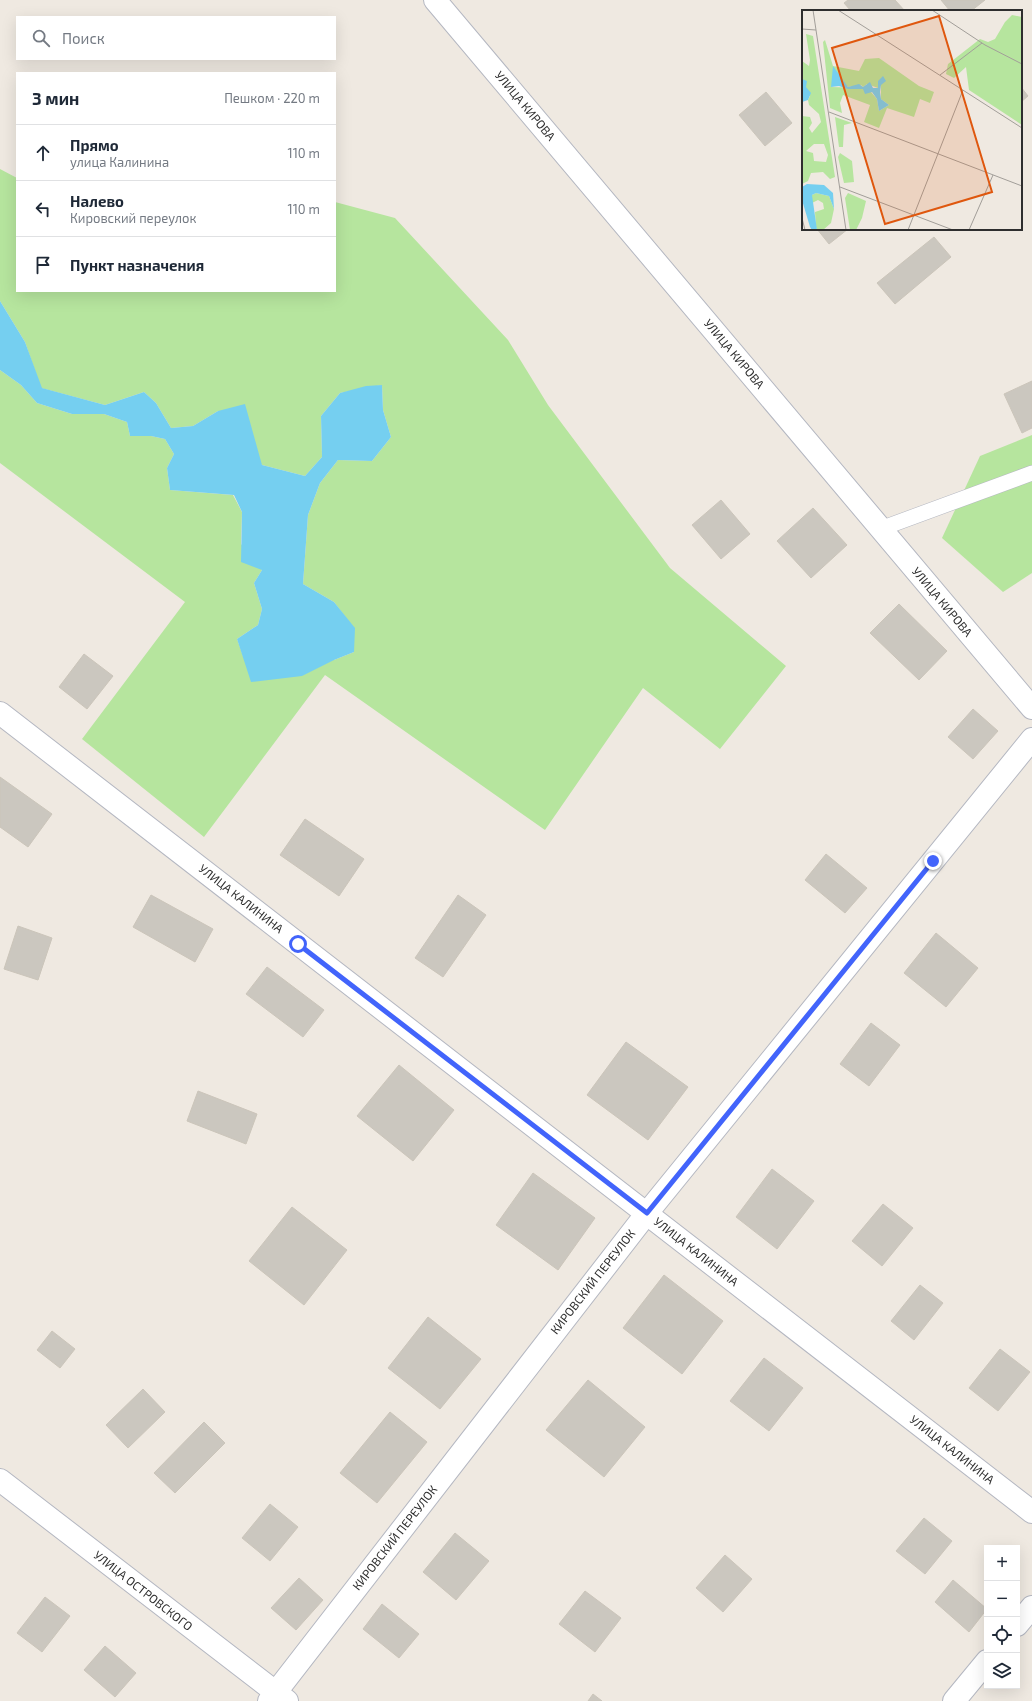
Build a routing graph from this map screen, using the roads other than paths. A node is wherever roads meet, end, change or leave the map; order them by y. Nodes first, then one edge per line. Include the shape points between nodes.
1 (435, 0) edge
2 (1032, 473) edge
3 (880, 529) junction
4 (1032, 708) edge
5 (0, 712) edge
6 (1032, 739) edge
7 (647, 1213) junction
8 (0, 1480) edge
9 (1032, 1512) edge
10 (1032, 1607) edge
11 (1020, 1621) edge
12 (984, 1665) edge
13 (277, 1698) edge
14 (954, 1701) edge

1 - 3 street, УЛИЦА КИРОВА
2 - 3 lane
3 - 4 street, УЛИЦА КИРОВА
5 - 7 street, УЛИЦА КАЛИНИНА
6 - 7 street, КИРОВСКИЙ ПЕРЕУЛОК
7 - 9 street, УЛИЦА КАЛИНИНА
7 - 13 street, КИРОВСКИЙ ПЕРЕУЛОК
8 - 13 street, УЛИЦА ОСТРОВСКОГО
10 - 11 street
12 - 14 street

